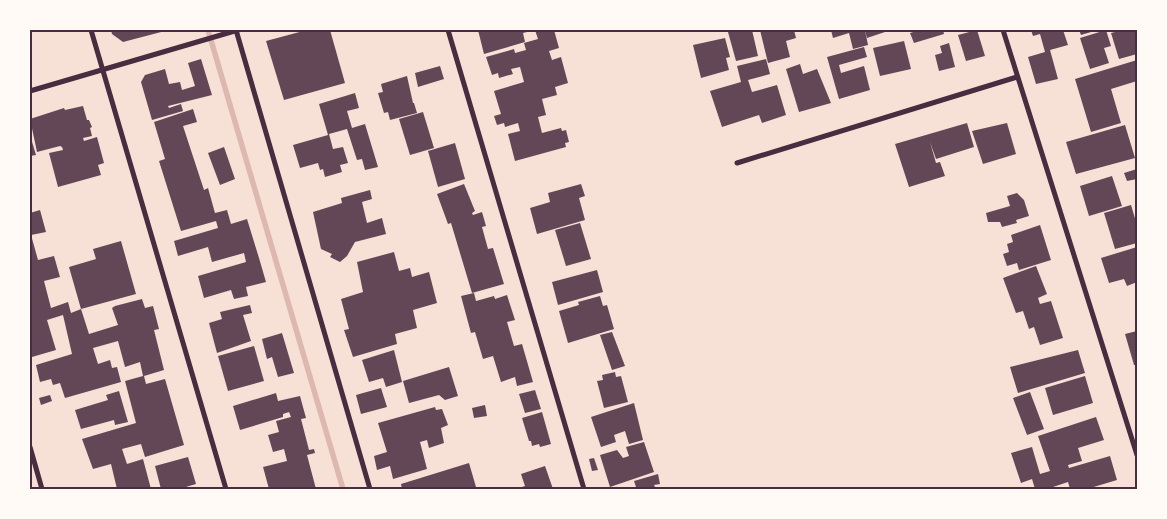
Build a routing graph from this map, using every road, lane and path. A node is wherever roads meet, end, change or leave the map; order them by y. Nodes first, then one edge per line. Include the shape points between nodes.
1 (91, 30) edge
2 (237, 30) edge
3 (448, 30) edge
4 (1003, 30) edge
5 (103, 70) junction
6 (1017, 77) junction
7 (30, 91) edge
8 (737, 163) dead end
9 (30, 447) edge
10 (1137, 455) edge
11 (42, 489) edge
12 (226, 489) edge
13 (370, 489) edge
14 (584, 489) edge

1 - 5 street
2 - 5 street
2 - 13 street
3 - 14 street
4 - 6 street
5 - 7 street
5 - 12 street
6 - 8 street
6 - 10 street
9 - 11 street

